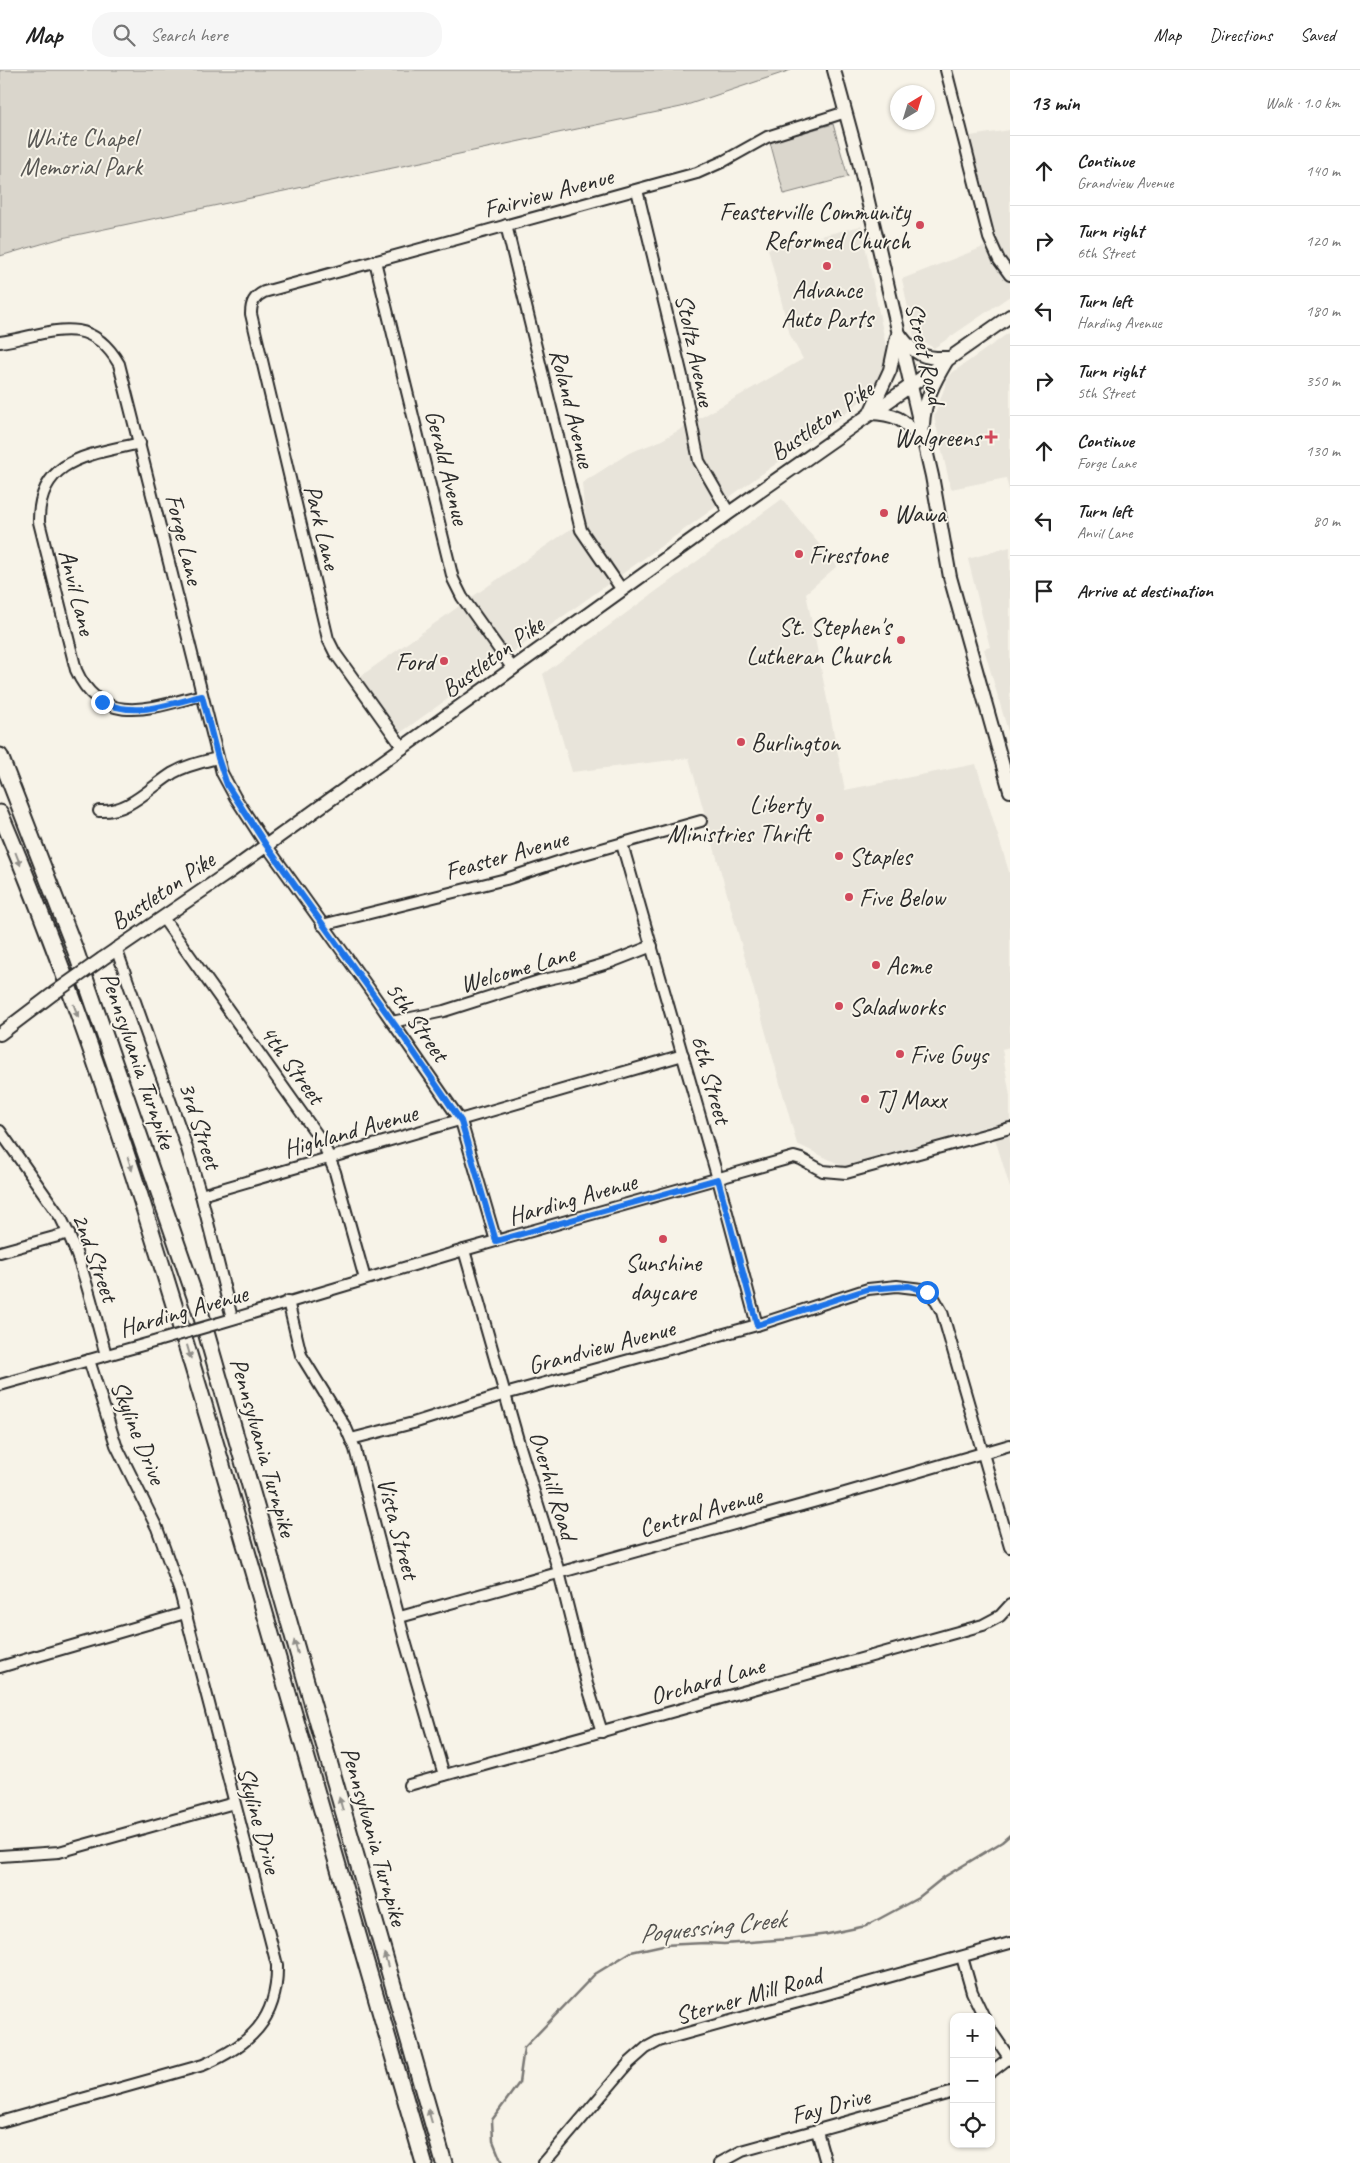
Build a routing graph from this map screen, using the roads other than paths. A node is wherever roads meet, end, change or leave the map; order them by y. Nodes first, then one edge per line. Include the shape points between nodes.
1 (834, 70) edge
2 (946, 70) edge
3 (846, 112) junction
4 (637, 190) junction
5 (506, 225) junction
6 (375, 261) junction
7 (1010, 275) edge
8 (255, 298) joint
9 (1010, 316) edge
10 (898, 332) junction
11 (0, 342) edge
12 (948, 358) junction
13 (910, 385) junction
14 (870, 413) junction
15 (923, 442) junction
16 (140, 443) junction
17 (729, 513) junction
18 (622, 590) junction
19 (512, 669) junction
20 (202, 696) junction
21 (402, 748) junction
22 (0, 756) edge
23 (218, 758) junction
24 (1010, 791) edge
25 (99, 811) dead end
26 (0, 814) edge
27 (701, 821) dead end
28 (622, 844) junction
29 (266, 845) junction
30 (163, 918) junction
31 (322, 925) junction
32 (652, 946) junction
33 (116, 948) junction
34 (392, 1022) junction
35 (0, 1034) edge
36 (683, 1056) junction
37 (461, 1121) junction
38 (1010, 1128) edge
39 (0, 1131) edge
40 (330, 1158) junction
41 (718, 1179) junction
42 (202, 1195) junction
43 (69, 1233) junction
44 (496, 1241) junction
45 (464, 1250) junction
46 (0, 1252) edge
47 (364, 1279) junction
48 (288, 1301) junction
49 (232, 1318) junction
50 (757, 1325) junction
51 (106, 1355) junction
52 (89, 1360) junction
53 (0, 1385) edge
54 (505, 1394) junction
55 (351, 1439) junction
56 (1010, 1445) edge
57 (983, 1453) junction
58 (1010, 1547) edge
59 (559, 1572) junction
60 (1010, 1605) edge
61 (185, 1613) junction
62 (400, 1617) junction
63 (0, 1667) edge
64 (602, 1732) junction
65 (444, 1775) junction
66 (409, 1785) dead end
67 (234, 1803) junction
68 (0, 1856) edge
69 (1010, 1943) edge
70 (962, 1957) junction
71 (982, 2013) edge
72 (995, 2036) edge
73 (1010, 2059) edge
74 (995, 2069) edge
75 (950, 2093) edge
76 (0, 2122) edge
77 (817, 2131) junction
78 (424, 2163) edge
79 (444, 2163) edge
80 (544, 2163) edge
81 (720, 2163) edge
82 (826, 2163) edge

1 - 3 main road, Street Road
2 - 7 street via 989,238
3 - 4 street, Fairview Avenue via 767,137 697,173
3 - 10 main road, Street Road
4 - 5 street, Fairview Avenue
4 - 17 street, Stoltz Avenue via 699,461
5 - 6 street, Fairview Avenue
5 - 18 street, Roland Avenue via 581,530
6 - 8 street, Fairview Avenue via 264,292
6 - 19 street, Gerald Avenue via 453,579
8 - 21 street, Park Lane via 251,314 328,639
9 - 12 main road, Bustleton Pike
10 - 12 main road via 924,358
10 - 13 main road, Street Road
10 - 14 main road via 890,370
11 - 16 street, Forge Lane via 67,329 98,339 119,364
12 - 13 main road, Bustleton Pike
12 - 15 main road via 927,398
13 - 14 main road, Bustleton Pike
13 - 15 main road, Street Road
14 - 15 main road via 891,414
14 - 17 main road, Bustleton Pike
15 - 24 main road, Street Road via 938,502 950,577
16 - 20 street, Forge Lane
16 - 20 street, Anvil Lane via 82,457 70,462 51,478 39,510 46,550 76,670 92,695 114,708 134,711
17 - 18 main road, Bustleton Pike
18 - 19 main road, Bustleton Pike
19 - 21 main road, Bustleton Pike
20 - 23 street, Forge Lane
21 - 29 main road, Bustleton Pike
79 -> 22 highway, Pennsylvania Turnpike via 200,1311 76,952
23 - 25 street via 174,772 125,807
23 - 29 street, Forge Lane via 227,785
26 -> 78 highway, Pennsylvania Turnpike via 59,964 124,1146 177,1311
27 - 28 street, Feaster Avenue
28 - 31 street, Feaster Avenue via 506,879
28 - 32 street, 6th Street
29 - 30 main road, Bustleton Pike
29 - 31 street, 5th Street
30 - 33 main road, Bustleton Pike
30 - 40 street, 4th Street via 317,1133
31 - 34 street, 5th Street
32 - 34 street, Welcome Lane via 571,974 444,1011
32 - 36 street, 6th Street
33 - 35 main road, Bustleton Pike, bridge
33 - 42 street, 3rd Street
34 - 37 street, 5th Street
36 - 37 street, Highland Avenue
36 - 41 street, 6th Street
37 - 40 street, Highland Avenue
37 - 44 street, 5th Street
38 - 41 street, Harding Avenue via 846,1173 823,1172 796,1157
39 - 43 street, 2nd Street
40 - 42 street, Highland Avenue
40 - 47 street, 4th Street
41 - 44 street, Harding Avenue
41 - 50 street, 6th Street
42 - 49 street, 3rd Street
43 - 46 street
43 - 51 street, 2nd Street
44 - 45 street, Harding Avenue
45 - 47 street, Harding Avenue
45 - 54 street, Overhill Road
47 - 48 street, Harding Avenue
48 - 49 street, Harding Avenue
48 - 55 street, Vista Street via 301,1355
49 - 51 street, Harding Avenue, bridge
50 - 54 street, Grandview Avenue
50 - 57 street, Grandview Avenue via 868,1289 897,1286 922,1289 934,1298 942,1312
51 - 52 street, Harding Avenue
52 - 53 street, Harding Avenue
52 - 61 street, Skyline Drive via 116,1445 169,1556
54 - 55 street, Grandview Avenue
54 - 59 street, Overhill Road
55 - 62 street, Vista Street
56 - 57 street, Central Avenue
57 - 58 street
57 - 59 street, Central Avenue
59 - 62 street, Central Avenue
59 - 64 street, Overhill Road
60 - 64 street, Orchard Lane via 1000,1616 983,1625
61 - 63 street
61 - 67 street, Skyline Drive
62 - 65 street, Vista Street
64 - 65 street, Orchard Lane
65 - 66 street, Orchard Lane
67 - 68 street via 59,1852
67 - 76 street, Skyline Drive via 277,1965 274,1997 260,2027 241,2046 203,2065
69 - 70 street, Sterner Mill Road
70 - 71 street
70 - 80 street, Sterner Mill Road via 659,2041 629,2063
72 - 73 street
73 - 74 street
75 - 77 street, Fay Drive
77 - 81 street, Fay Drive via 742,2151
77 - 82 street

